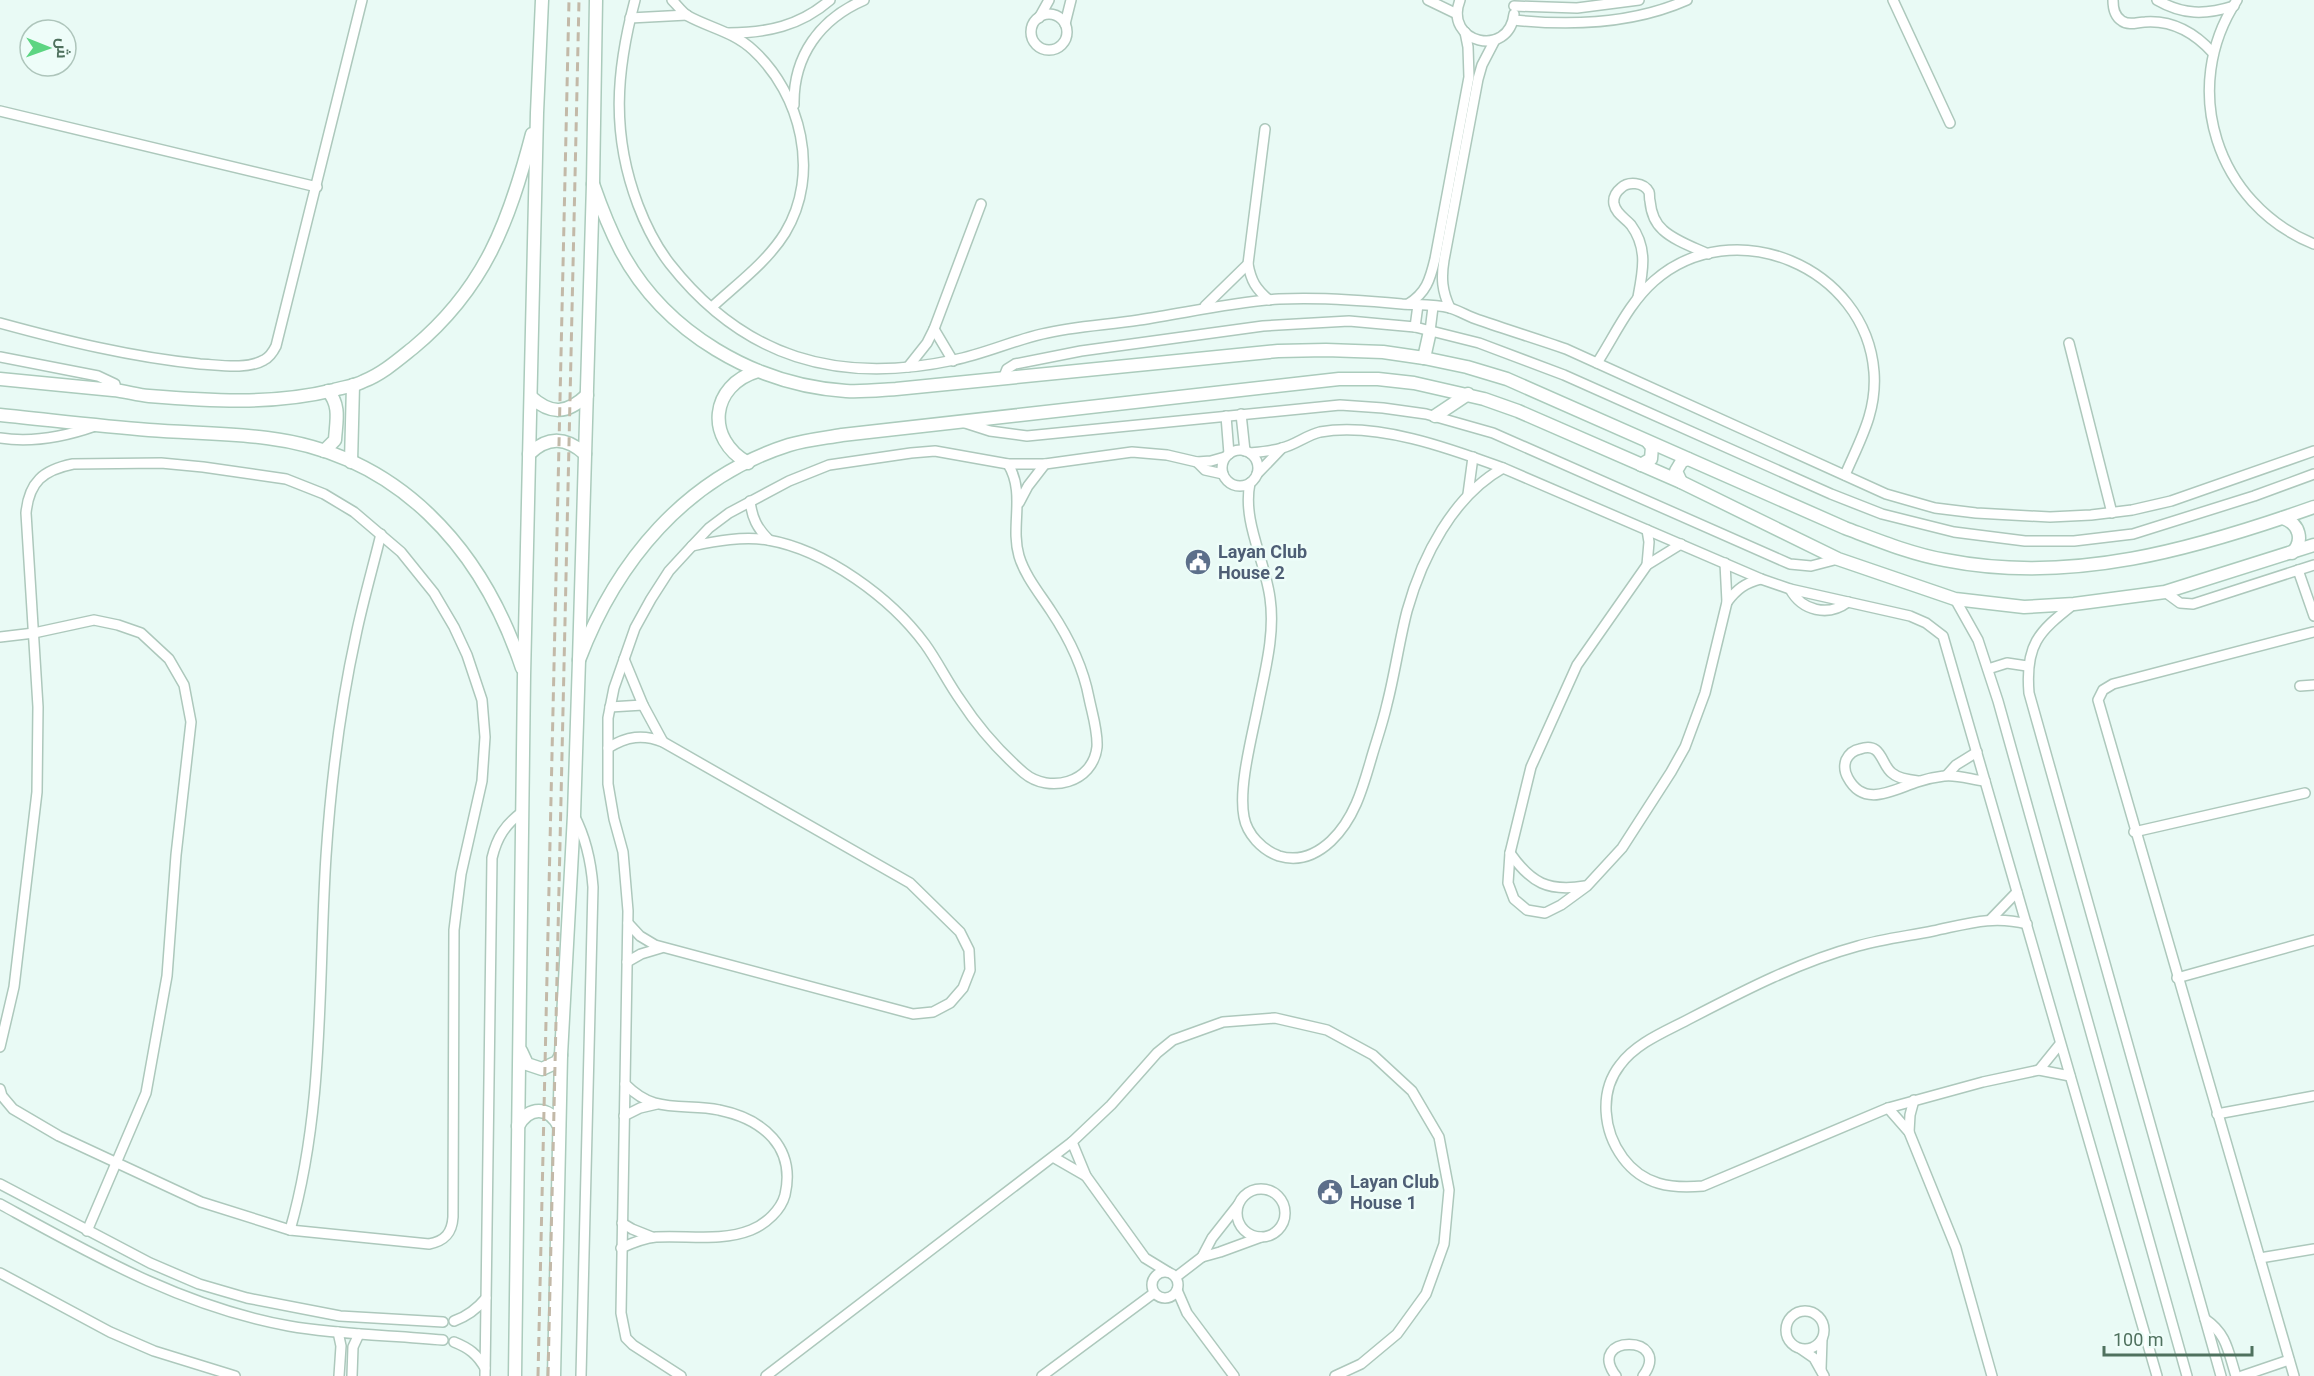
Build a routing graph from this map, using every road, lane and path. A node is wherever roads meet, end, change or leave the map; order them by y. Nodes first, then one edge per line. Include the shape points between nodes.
1 (362, 0) edge
2 (542, 0) edge
3 (596, 0) edge
4 (635, 0) edge
5 (672, 0) edge
6 (830, 0) edge
7 (864, 0) edge
8 (1049, 0) edge
9 (1071, 0) edge
10 (1428, 0) edge
11 (1460, 0) edge
12 (1640, 0) edge
13 (1687, 0) edge
14 (1893, 0) edge
15 (2114, 0) edge
16 (2157, 0) edge
17 (1513, 3) edge
18 (2236, 3) edge
19 (1457, 14) junction
20 (687, 15) junction
21 (630, 18) junction
22 (1038, 18) junction
23 (1514, 20) junction
24 (1065, 24) junction
25 (1465, 32) junction
26 (729, 33) junction
27 (1496, 40) junction
28 (2213, 53) junction
29 (0, 111) edge
30 (794, 111) junction
31 (537, 113) junction
32 (1950, 123) dead end
33 (1265, 129) dead end
34 (593, 184) junction
35 (317, 187) junction
36 (981, 204) dead end
37 (2314, 244) edge
38 (1708, 254) junction
39 (1248, 264) junction
40 (1438, 269) junction
41 (1638, 297) junction
42 (1269, 300) junction
43 (1407, 304) junction
44 (1418, 305) junction
45 (712, 307) junction
46 (1433, 307) junction
47 (1450, 308) junction
48 (1202, 309) junction
49 (0, 323) edge
50 (1415, 327) junction
51 (934, 329) junction
52 (1430, 331) junction
53 (2069, 343) dead end
54 (0, 357) edge
55 (1424, 358) junction
56 (953, 361) junction
57 (1598, 363) junction
58 (908, 367) junction
59 (758, 371) junction
60 (0, 379) edge
61 (1003, 379) junction
62 (353, 385) junction
63 (116, 390) junction
64 (328, 391) junction
65 (1468, 394) junction
66 (587, 395) junction
67 (531, 397) junction
68 (1241, 414) junction
69 (0, 415) edge
70 (1226, 416) junction
71 (1435, 416) junction
72 (960, 422) junction
73 (98, 425) junction
74 (0, 438) edge
75 (1648, 442) junction
76 (1282, 448) junction
77 (324, 451) junction
78 (2314, 451) edge
79 (1247, 452) junction
80 (529, 454) junction
81 (585, 454) junction
82 (1227, 455) junction
83 (1473, 457) junction
84 (1688, 459) junction
85 (351, 462) junction
86 (1197, 462) junction
87 (748, 463) junction
88 (1008, 464) junction
89 (1045, 464) junction
90 (1641, 465) junction
91 (1503, 468) junction
92 (1223, 474) junction
93 (1257, 474) junction
94 (2314, 474) edge
95 (1845, 475) junction
96 (1681, 482) junction
97 (1250, 483) junction
98 (1233, 485) junction
99 (1468, 494) junction
100 (750, 501) junction
101 (2314, 507) edge
102 (1017, 508) junction
103 (1248, 508) junction
104 (2112, 513) junction
105 (2283, 518) junction
106 (714, 525) junction
107 (1647, 530) junction
108 (381, 534) junction
109 (769, 540) junction
110 (720, 541) junction
111 (1681, 544) junction
112 (2314, 545) edge
113 (692, 546) junction
114 (2292, 553) junction
115 (1838, 559) junction
116 (1725, 563) junction
117 (1647, 565) junction
118 (2313, 568) edge
119 (2298, 570) junction
120 (1761, 579) junction
121 (1790, 589) junction
122 (2165, 592) junction
123 (1955, 599) junction
124 (1727, 602) junction
125 (1848, 602) junction
126 (2074, 604) junction
127 (2314, 616) edge
128 (2314, 632) edge
129 (34, 633) junction
130 (0, 637) edge
131 (624, 659) junction
132 (579, 660) junction
133 (2027, 666) junction
134 (1988, 669) junction
135 (524, 676) junction
136 (2314, 685) edge
137 (2300, 686) dead end
138 (643, 705) junction
139 (610, 707) junction
140 (650, 718) junction
141 (641, 737) junction
142 (663, 742) junction
143 (608, 748) junction
144 (1977, 752) junction
145 (1947, 775) junction
146 (1985, 781) junction
147 (1919, 782) junction
148 (2305, 793) dead end
149 (522, 812) junction
150 (574, 815) junction
151 (2134, 832) junction
152 (1509, 853) junction
153 (1587, 886) junction
154 (2017, 892) junction
155 (1991, 919) junction
156 (628, 923) junction
157 (2027, 924) junction
158 (2314, 940) edge
159 (663, 947) junction
160 (627, 962) junction
161 (2177, 978) junction
162 (2060, 1044) junction
163 (0, 1047) edge
164 (520, 1050) junction
165 (561, 1055) junction
166 (2039, 1070) junction
167 (2070, 1076) junction
168 (625, 1084) junction
169 (0, 1089) edge
170 (2314, 1096) edge
171 (1914, 1100) junction
172 (657, 1104) junction
173 (1888, 1108) junction
174 (2217, 1114) junction
175 (624, 1116) junction
176 (518, 1126) junction
177 (559, 1126) junction
178 (1909, 1132) junction
179 (1072, 1142) junction
180 (1053, 1157) junction
181 (117, 1164) junction
182 (1086, 1176) junction
183 (0, 1184) edge
184 (1240, 1203) junction
185 (0, 1204) edge
186 (622, 1223) junction
187 (290, 1230) junction
188 (87, 1231) junction
189 (654, 1237) junction
190 (1261, 1237) junction
191 (621, 1248) junction
192 (2314, 1249) edge
193 (1202, 1257) junction
194 (1145, 1258) junction
195 (2260, 1258) junction
196 (0, 1273) edge
197 (1172, 1274) junction
198 (191, 1281) junction
199 (1177, 1290) junction
200 (1156, 1291) junction
201 (184, 1297) junction
202 (486, 1298) junction
203 (1187, 1313) junction
204 (2205, 1318) junction
205 (454, 1321) dead end
206 (426, 1322) junction
207 (443, 1322) dead end
208 (338, 1332) junction
209 (359, 1334) junction
210 (425, 1339) junction
211 (1822, 1339) junction
212 (443, 1340) dead end
213 (454, 1342) dead end
214 (1800, 1349) junction
215 (2289, 1360) junction
216 (485, 1372) edge
217 (1823, 1373) edge
218 (1645, 1374) edge
219 (2291, 1375) edge
220 (234, 1376) edge
221 (339, 1376) edge
222 (352, 1376) edge
223 (514, 1376) edge
224 (554, 1376) edge
225 (581, 1376) edge
226 (681, 1376) edge
227 (766, 1376) edge
228 (1042, 1376) edge
229 (1234, 1376) edge
230 (1335, 1376) edge
231 (1616, 1376) edge
232 (1992, 1376) edge
233 (2157, 1376) edge
234 (2187, 1376) edge
235 (2221, 1376) edge
236 (2236, 1376) edge
237 (2242, 1376) edge

1 - 35 street
2 - 31 street
3 - 34 street
4 - 21 street
5 - 20 street
6 - 26 street via 798,21 776,29
7 - 30 street via 830,19 805,51 797,70
8 - 22 street
9 - 24 street
10 - 19 street
11 - 19 street
12 - 17 street via 1577,8
13 - 23 street via 1607,20
14 - 32 street
15 - 28 street via 2113,9 2121,21 2177,26 2203,41
16 - 18 street via 2192,14 2213,13
17 - 23 street
18 - 28 street
19 - 25 street
20 - 21 street
20 - 26 street
21 - 45 street via 618,100 625,165 647,227 663,255 684,282
22 - 24 street via 1053,15
22 - 24 street via 1032,36 1036,44 1046,49 1064,42
23 - 27 street
25 - 27 street via 1485,42
25 - 40 street via 1469,77
26 - 30 street via 769,66
27 - 40 street via 1478,79
28 - 37 street via 2209,100 2213,128 2236,181 2275,223
29 - 35 street
30 - 45 street via 803,178 797,206 786,232 769,255
31 - 62 street via 512,207 477,276 427,336 398,360
31 - 67 street
33 - 39 street
34 - 59 street via 622,253 648,291 680,323 718,352
34 - 66 street
35 - 49 street via 276,346 263,361 227,366 151,358 88,347
36 - 51 street
38 - 41 street via 1675,266
38 - 41 street via 1662,230 1654,218 1649,192 1634,183 1626,184 1614,196 1614,205 1630,223 1643,251
38 - 95 street via 1744,250 1791,260 1831,286 1856,317 1869,346 1874,394 1870,417
39 - 42 street via 1250,278
39 - 48 street
40 - 43 street via 1418,298
40 - 47 street
41 - 57 street
42 - 43 street via 1316,298
42 - 48 street
43 - 44 street
44 - 46 street
44 - 50 street
45 - 58 street via 748,336 784,354 841,367
46 - 47 street
46 - 52 street
47 - 57 street
48 - 56 street via 1061,330
50 - 52 street
50 - 61 street via 1349,321 1263,326 1019,363 1007,369
51 - 56 street
51 - 58 street
52 - 55 street
52 - 94 street via 1479,343 1564,375 1856,504 1966,534 2049,542 2116,537 2150,530
53 - 104 street
54 - 63 street via 98,376 115,384
55 - 61 street via 1354,350 1278,351
55 - 75 street via 1507,380
56 - 58 street
57 - 95 street
59 - 61 street via 801,384 846,391
59 - 87 street via 729,388 718,419 730,450
60 - 63 street
62 - 64 street
62 - 85 street
63 - 64 street via 147,396 265,401
64 - 77 street via 337,406 337,418 335,440
65 - 71 street
65 - 72 street via 1414,383 1339,379
65 - 90 street via 1518,411
66 - 67 street via 574,406 556,410 541,406
66 - 81 street
67 - 80 street
68 - 70 street
68 - 71 street via 1340,405
68 - 79 street
69 - 73 street
70 - 72 street via 1027,436
70 - 82 street
71 - 115 street via 1514,442 1790,564 1811,566
72 - 87 street via 789,445
73 - 74 street via 53,438
73 - 77 street via 269,438
75 - 84 street
75 - 90 street via 1652,447 1651,459
76 - 79 street
76 - 83 street via 1317,433 1351,429 1386,433
76 - 93 street
77 - 85 street
78 - 104 street via 2171,501
79 - 82 street
79 - 93 street via 1257,462
80 - 81 street via 540,444 555,440 571,443
80 - 135 street
81 - 132 street
82 - 86 street
82 - 92 street
83 - 91 street
83 - 99 street
84 - 96 street via 1676,471
84 - 105 street via 1854,531 1943,560 1977,566 2048,569 2118,562 2154,556
85 - 135 street via 395,485 445,529 501,613
86 - 89 street via 1132,452
86 - 92 street via 1205,470
87 - 132 street via 689,499 648,538 614,585
88 - 89 street
88 - 100 street via 953,453 911,453 829,465
88 - 102 street via 1017,482
89 - 102 street
90 - 96 street
91 - 99 street
91 - 107 street
92 - 98 street
93 - 97 street
95 - 104 street via 1886,494 1935,508 2050,517
96 - 115 street
97 - 98 street
97 - 103 street
98 - 103 street
99 - 103 street via 1432,548 1418,579 1387,704 1360,796 1348,822 1316,854 1291,860 1271,853 1259,843 1248,831 1244,818 1245,780 1271,629 1270,599
100 - 106 street
100 - 109 street via 755,522
101 - 105 street
102 - 109 street via 1019,558 1069,640 1087,687 1095,729 1097,748 1090,765 1077,779 1060,785 1041,783 1025,773 980,727 924,643 870,589 839,568
105 - 114 street via 2298,531 2298,545
106 - 110 street
106 - 113 street
107 - 111 street
107 - 117 street
108 - 129 street via 324,494 286,479 161,464 58,467 39,479 27,500
108 - 187 street via 356,634 331,785 317,1064 302,1188
108 - 187 street via 407,558 434,593 467,655 482,700 482,781 461,874 454,930 453,1225 444,1238 429,1244
109 - 110 street
110 - 113 street
111 - 116 street
111 - 117 street
112 - 114 street
113 - 131 street via 651,599
114 - 122 street
115 - 123 street
116 - 120 street
116 - 124 street
117 - 152 street via 1577,665 1531,766
118 - 119 street
119 - 122 street via 2193,604 2181,603
119 - 127 street
120 - 121 street
120 - 124 street via 1747,582
121 - 125 street
121 - 125 street via 1804,605 1816,610 1830,610
122 - 126 street
123 - 126 street via 2024,607
123 - 134 street via 1978,640
124 - 153 street via 1705,693 1685,747 1622,849
125 - 144 street via 1910,616 1943,636
126 - 133 street via 2037,640
127 - 128 street
128 - 151 street via 2113,684 2103,690 2098,706
129 - 130 street
129 - 163 street via 37,792 14,987
129 - 181 street via 94,620 141,633 169,659 184,685 191,723 167,976 146,1093
131 - 138 street
131 - 139 street
132 - 150 street
133 - 134 street via 2007,663
133 - 204 street via 2029,693
134 - 234 street
135 - 149 street
136 - 137 street
138 - 139 street
138 - 140 street
139 - 143 street
140 - 141 street
140 - 142 street
141 - 142 street
141 - 143 street
142 - 159 street via 910,883 960,932 969,950 970,970 963,988 950,1003 933,1012 913,1014
143 - 156 street via 608,784 625,862
144 - 145 street
144 - 146 street
145 - 146 street
145 - 147 street
146 - 154 street
147 - 147 street via 1878,796 1863,794 1845,773 1846,761 1853,751 1875,749 1893,774
148 - 151 street
149 - 164 street
149 - 202 street via 502,831 492,858
150 - 165 street
150 - 225 street via 590,858 593,887
151 - 161 street
152 - 153 street via 1523,872 1542,884 1564,889
152 - 153 street via 1508,883 1514,899 1527,910 1545,912
154 - 155 street
154 - 157 street
155 - 157 street
155 - 173 street via 1858,946 1751,986 1638,1046 1619,1066 1611,1082 1606,1118 1613,1145 1629,1167 1652,1182 1679,1188 1703,1186
156 - 159 street via 640,936
156 - 160 street
157 - 162 street
158 - 161 street
159 - 160 street
160 - 168 street
161 - 174 street
162 - 166 street
162 - 167 street
164 - 165 street via 522,1058 534,1068 550,1067
164 - 176 street
165 - 177 street
166 - 167 street
166 - 171 street
167 - 233 street
168 - 172 street
168 - 175 street
169 - 181 street via 13,1109
170 - 174 street
171 - 173 street
171 - 178 street
172 - 175 street
172 - 189 street via 718,1109 754,1123 772,1136 785,1155 789,1178 783,1200 771,1218 752,1230 713,1237
173 - 178 street
174 - 195 street
175 - 186 street
176 - 177 street via 530,1112 539,1110 548,1112
176 - 223 street
177 - 224 street
178 - 232 street via 1956,1248
179 - 180 street
179 - 182 street
179 - 230 street via 1165,1046 1223,1022 1275,1018 1327,1030 1373,1056 1412,1091 1439,1137 1449,1190 1444,1244 1426,1294 1397,1334 1361,1364
180 - 182 street
180 - 227 street
181 - 187 street via 201,1202
181 - 188 street
182 - 194 street
183 - 188 street
184 - 190 street via 1241,1226
184 - 190 street via 1247,1194 1258,1190 1270,1191 1280,1198 1285,1214 1281,1226 1273,1234
184 - 193 street
185 - 201 street
186 - 189 street
186 - 191 street
188 - 198 street
189 - 191 street
190 - 193 street
191 - 226 street via 621,1313 626,1338
192 - 195 street
193 - 197 street
194 - 197 street
194 - 200 street
195 - 215 street
196 - 220 street via 110,1332 154,1351
197 - 199 street
197 - 200 street via 1159,1273
198 - 201 street
198 - 206 street via 293,1309
199 - 200 street via 1171,1296
199 - 203 street
200 - 203 street
200 - 228 street
201 - 208 street via 252,1318
202 - 205 street via 466,1317
202 - 216 street
203 - 229 street
204 - 235 street
204 - 236 street via 2223,1336
206 - 207 street
206 - 210 street
208 - 209 street
208 - 221 street
209 - 210 street
209 - 222 street via 353,1347
210 - 212 street
211 - 214 street via 1812,1348
211 - 214 street via 1825,1329 1821,1318 1811,1311 1799,1311 1789,1319 1786,1330 1790,1342
211 - 217 street
213 - 216 street via 478,1356
214 - 217 street via 1814,1358
215 - 219 street
215 - 237 street
218 - 231 street via 1648,1359 1643,1348 1626,1343 1616,1348 1610,1359

